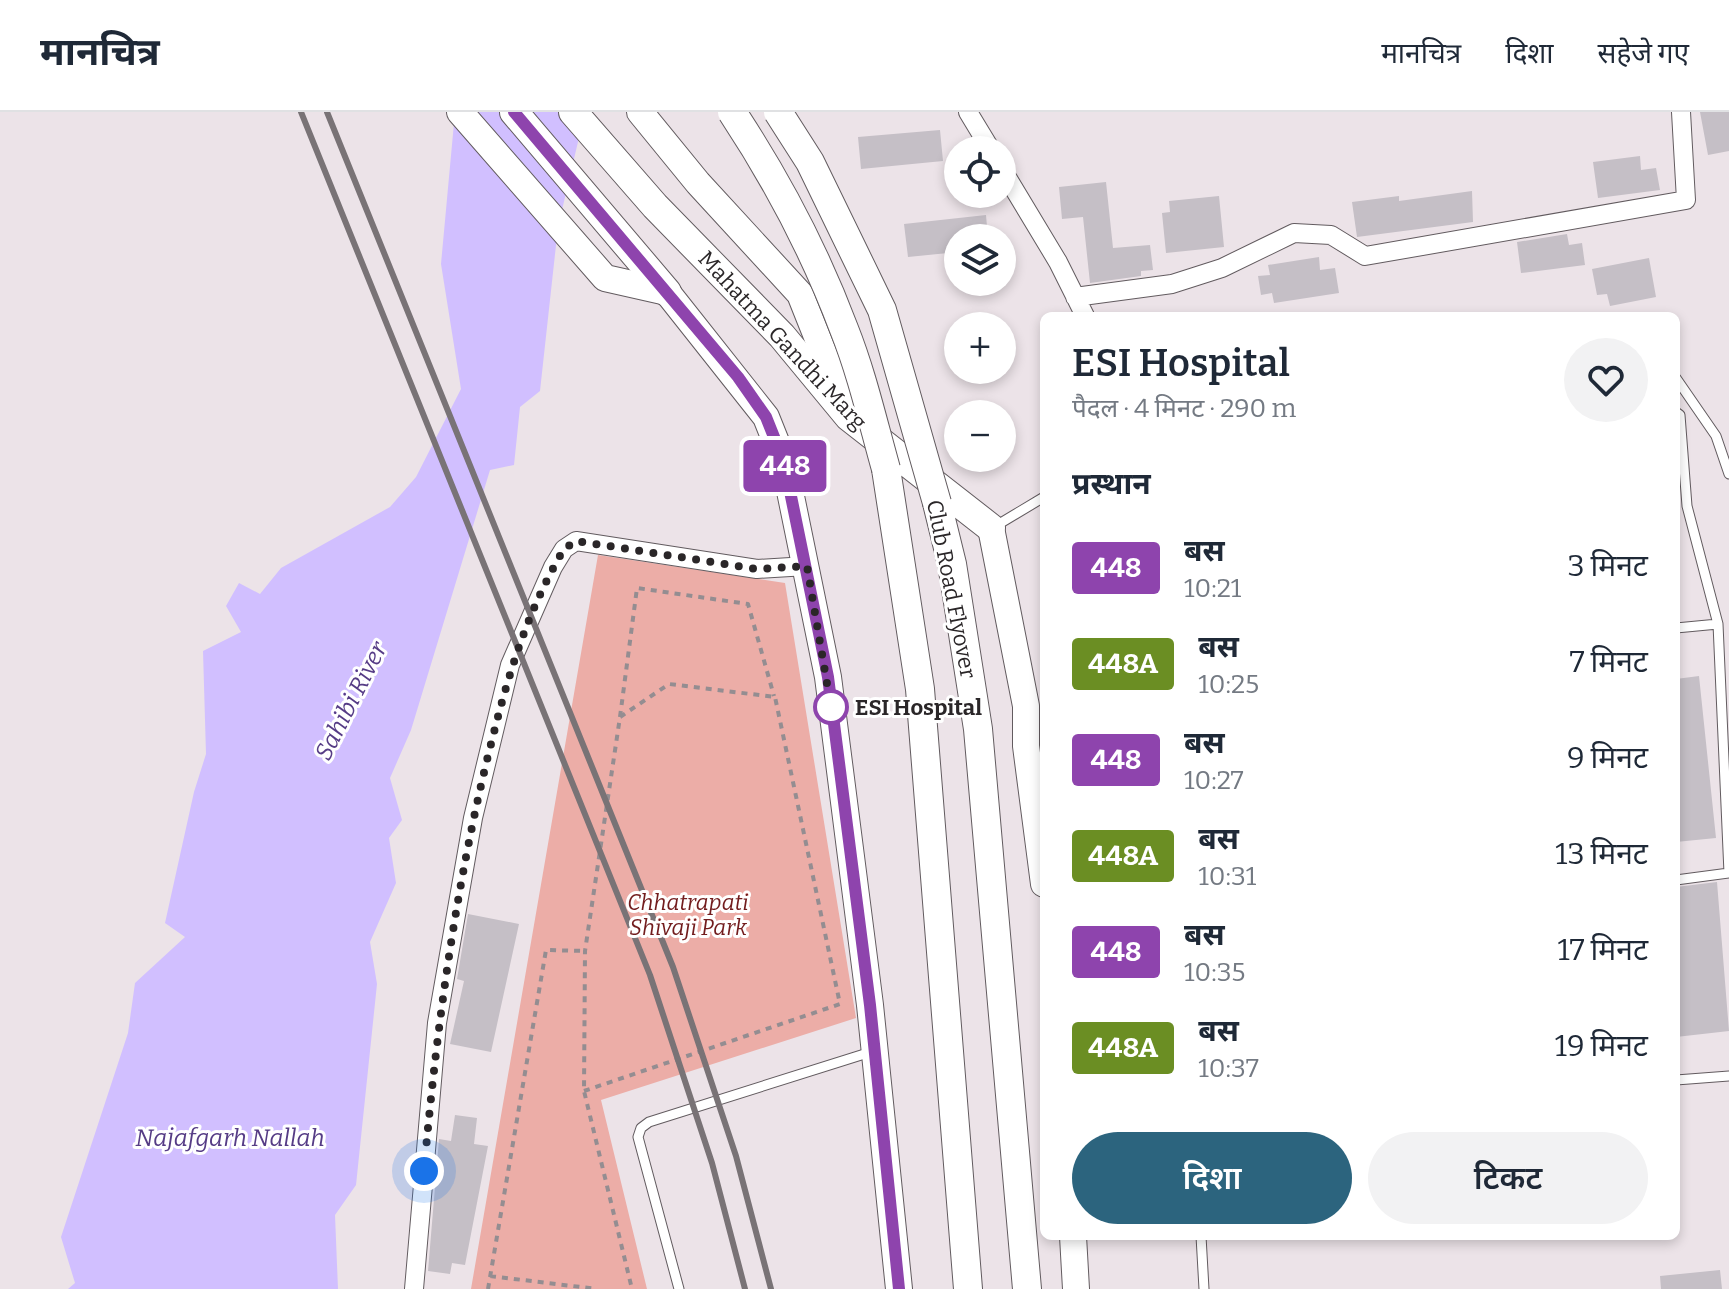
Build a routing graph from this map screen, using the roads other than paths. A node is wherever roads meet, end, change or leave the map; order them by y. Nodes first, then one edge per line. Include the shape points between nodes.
1 (460, 112) edge
2 (514, 112) edge
3 (573, 112) edge
4 (640, 112) edge
5 (732, 112) edge
6 (778, 112) edge
7 (968, 112) edge
8 (1681, 112) edge
9 (983, 136) edge
10 (1016, 194) edge
11 (667, 292) junction
12 (1075, 297) junction
13 (1083, 312) edge
14 (1680, 384) edge
15 (1680, 415) edge
16 (849, 417) junction
17 (1729, 474) edge
18 (1040, 499) edge
19 (991, 528) junction
20 (807, 566) junction
21 (1718, 624) junction
22 (1680, 628) edge
23 (1040, 853) edge
24 (1680, 879) edge
25 (874, 1050) junction
26 (1729, 1076) edge
27 (1680, 1080) edge
28 (1073, 1240) edge
29 (1201, 1240) edge
30 (414, 1289) edge
31 (679, 1289) edge
32 (899, 1289) edge
33 (968, 1289) edge
34 (1027, 1289) edge
35 (1076, 1289) edge
36 (1204, 1289) edge

1 - 11 main road via 605,278
2 - 11 main road
3 - 16 main road, Mahatma Gandhi Marg via 655,206 782,336
4 - 16 main road via 800,294
5 - 33 main road, Club Road Flyover, bridge via 766,163 815,258 845,331 886,469 920,689
6 - 34 main road, Club Road Flyover, bridge via 810,162 882,310 952,564 978,729
7 - 9 street
8 - 12 street via 1686,200 1365,256 1331,235 1294,233 1222,268 1172,284
10 - 12 street
11 - 20 main road via 766,417 784,462
12 - 13 street
14 - 17 lane via 1716,436
15 - 21 lane via 1687,506
16 - 19 main road, Mahatma Gandhi Marg
18 - 19 lane
19 - 23 main road via 1030,705 1026,746
20 - 25 main road via 828,677
20 - 30 street via 757,569 576,541 553,567 510,665 473,818 437,1023
21 - 22 lane
21 - 24 lane via 1729,873
25 - 31 lane via 641,1128 638,1137
25 - 32 main road
26 - 27 lane
28 - 35 main road
29 - 36 lane

